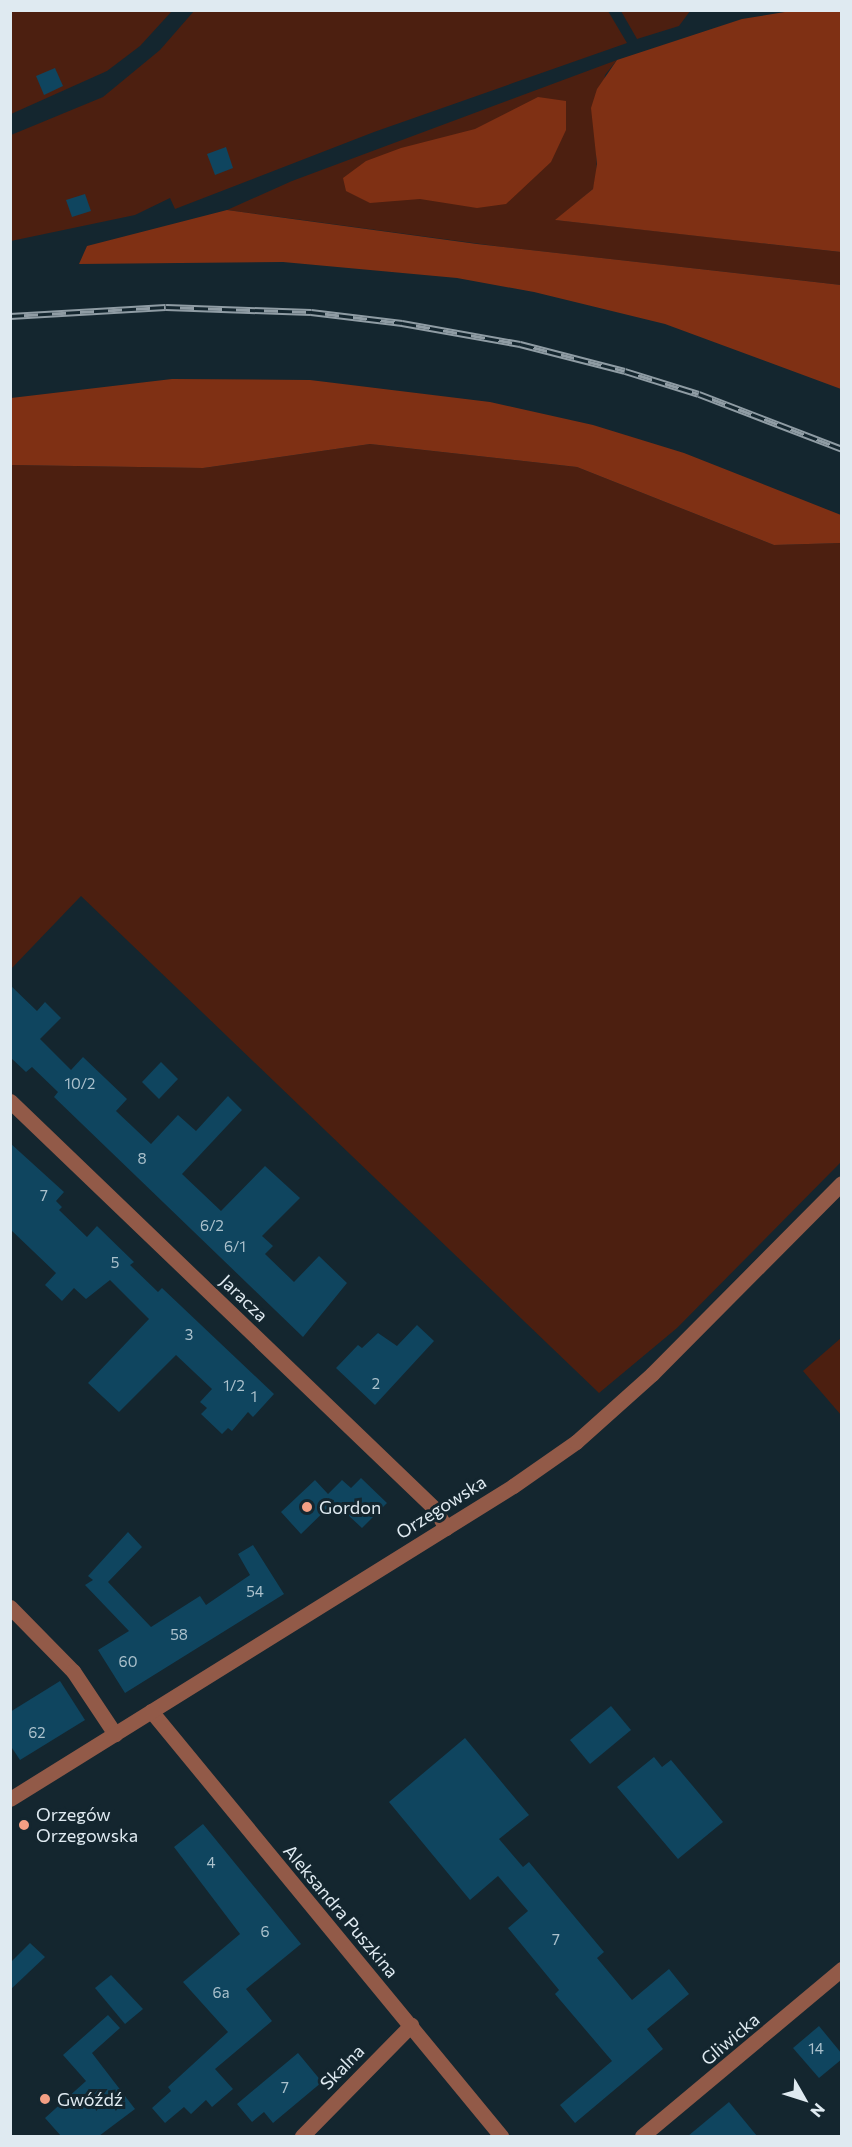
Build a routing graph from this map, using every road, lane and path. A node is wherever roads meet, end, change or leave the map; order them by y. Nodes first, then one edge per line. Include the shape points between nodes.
1 (10, 1101) edge
2 (842, 1183) edge
3 (446, 1528) junction
4 (10, 1607) edge
5 (151, 1711) junction
6 (115, 1734) junction
7 (10, 1799) edge
8 (842, 1969) edge
9 (411, 2025) junction
10 (302, 2136) edge
11 (501, 2136) edge
12 (642, 2136) edge

1 - 3 street, Jaracza via 435,1509
2 - 3 street, Orzegowska via 615,1409 576,1442
3 - 5 street, Orzegowska
4 - 6 street via 73,1671
5 - 6 street, Orzegowska
5 - 9 street, Aleksandra Puszkina
6 - 7 street, Orzegowska
8 - 12 street, Gliwicka
9 - 10 street, Skalna
9 - 11 street, Aleksandra Puszkina

